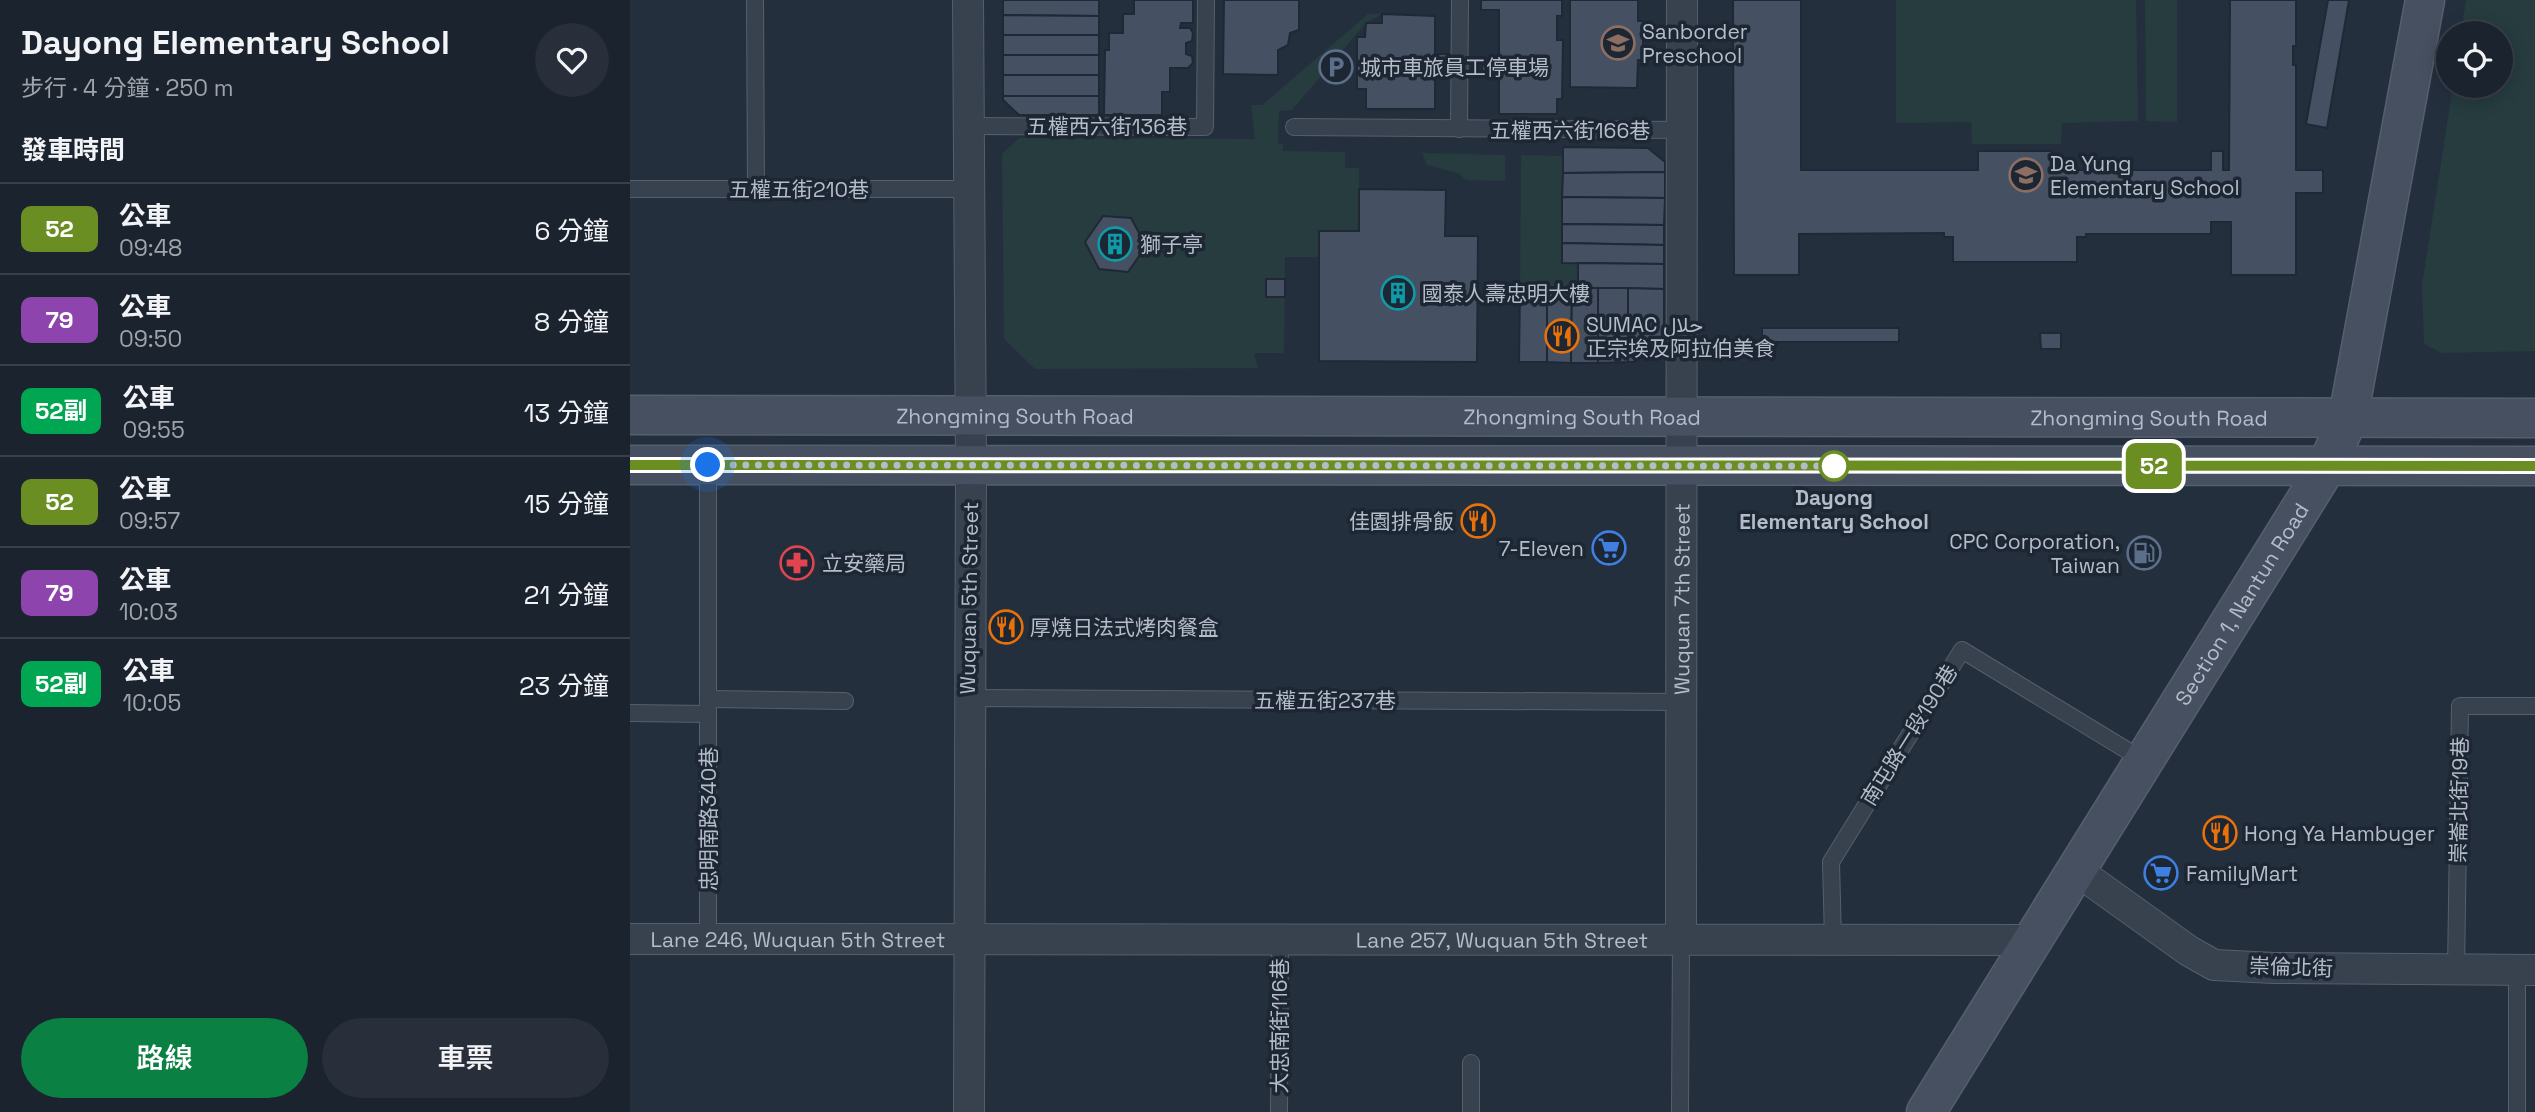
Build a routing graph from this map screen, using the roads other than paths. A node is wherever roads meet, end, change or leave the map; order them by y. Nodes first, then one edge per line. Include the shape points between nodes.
1 (755, 0) edge
2 (968, 0) edge
3 (1206, 0) edge
4 (1460, 0) edge
5 (1682, 0) edge
6 (2425, 0) edge
7 (967, 126) junction
8 (1294, 127) dead end
9 (1459, 129) junction
10 (1681, 130) junction
11 (630, 189) edge
12 (756, 189) junction
13 (967, 189) junction
14 (970, 414) junction
15 (630, 415) edge
16 (1680, 415) junction
17 (2348, 418) junction
18 (2535, 418) edge
19 (630, 465) edge
20 (708, 465) junction
21 (971, 466) junction
22 (1683, 466) junction
23 (2327, 466) junction
24 (2535, 466) edge
25 (968, 698) junction
26 (845, 701) dead end
27 (1681, 702) junction
28 (708, 706) junction
29 (2535, 706) edge
30 (630, 713) edge
31 (2143, 760) junction
32 (2076, 870) junction
33 (630, 939) edge
34 (708, 939) junction
35 (967, 939) junction
36 (1280, 940) junction
37 (1681, 940) junction
38 (1833, 940) junction
39 (2035, 940) junction
40 (2456, 970) junction
41 (2526, 970) edge
42 (1471, 1063) dead end
43 (969, 1112) edge
44 (1279, 1112) edge
45 (1471, 1112) edge
46 (1680, 1112) edge
47 (1926, 1112) edge
48 (2517, 1112) edge

1 - 12 lane
2 - 7 street, Wuquan 5th Street
3 - 7 lane, 五權西六街136巷 via 1205,127
4 - 9 lane, 五權西六街166巷
5 - 10 street, Wuquan 7th Street
6 - 17 main road, Section 1, Nantun Road
7 - 13 street, Wuquan 5th Street
8 - 9 lane, 五權西六街166巷
9 - 10 lane, 五權西六街166巷
10 - 16 street, Wuquan 7th Street
11 - 12 lane, 五權五街210巷
12 - 13 lane, 五權五街210巷
13 - 14 street, Wuquan 5th Street
14 - 15 main road, Zhongming South Road
14 - 16 main road, Zhongming South Road
14 - 21 street, Wuquan 5th Street
16 - 17 main road, Zhongming South Road
16 - 22 street, Wuquan 7th Street
17 - 18 main road, Zhongming South Road
17 - 23 main road, Section 1, Nantun Road
19 - 20 main road
20 - 21 main road
20 - 28 lane, 忠明南路340巷
21 - 22 main road
21 - 25 street, Wuquan 5th Street
22 - 23 main road
22 - 27 street, Wuquan 7th Street
23 - 24 main road
23 - 31 main road, Section 1, Nantun Road
25 - 27 lane, 五權五街237巷
25 - 35 street, Wuquan 5th Street
26 - 28 lane
27 - 37 street, Wuquan 7th Street
28 - 30 lane
28 - 34 lane, 忠明南路340巷
29 - 40 lane, 崇崙北街19巷 via 2460,706
31 - 32 main road, Section 1, Nantun Road
31 - 38 lane, 南屯路一段190巷 via 1962,650 1831,862
32 - 39 main road, Section 1, Nantun Road
32 - 40 street, 崇倫北街 via 2214,965
33 - 34 street, Lane 246, Wuquan 5th Street
34 - 35 street, Lane 246, Wuquan 5th Street
35 - 36 street, Lane 257, Wuquan 5th Street
35 - 43 street, Wuquan 5th Street
36 - 37 street, Lane 257, Wuquan 5th Street
36 - 44 lane, 大忠南街116巷
37 - 38 street, Lane 257, Wuquan 5th Street
37 - 46 lane, Wuquan 7th Street
38 - 39 street, Lane 257, Wuquan 5th Street
39 - 47 main road, Section 1, Nantun Road
40 - 41 street, 崇倫北街
41 - 48 lane
42 - 45 lane

